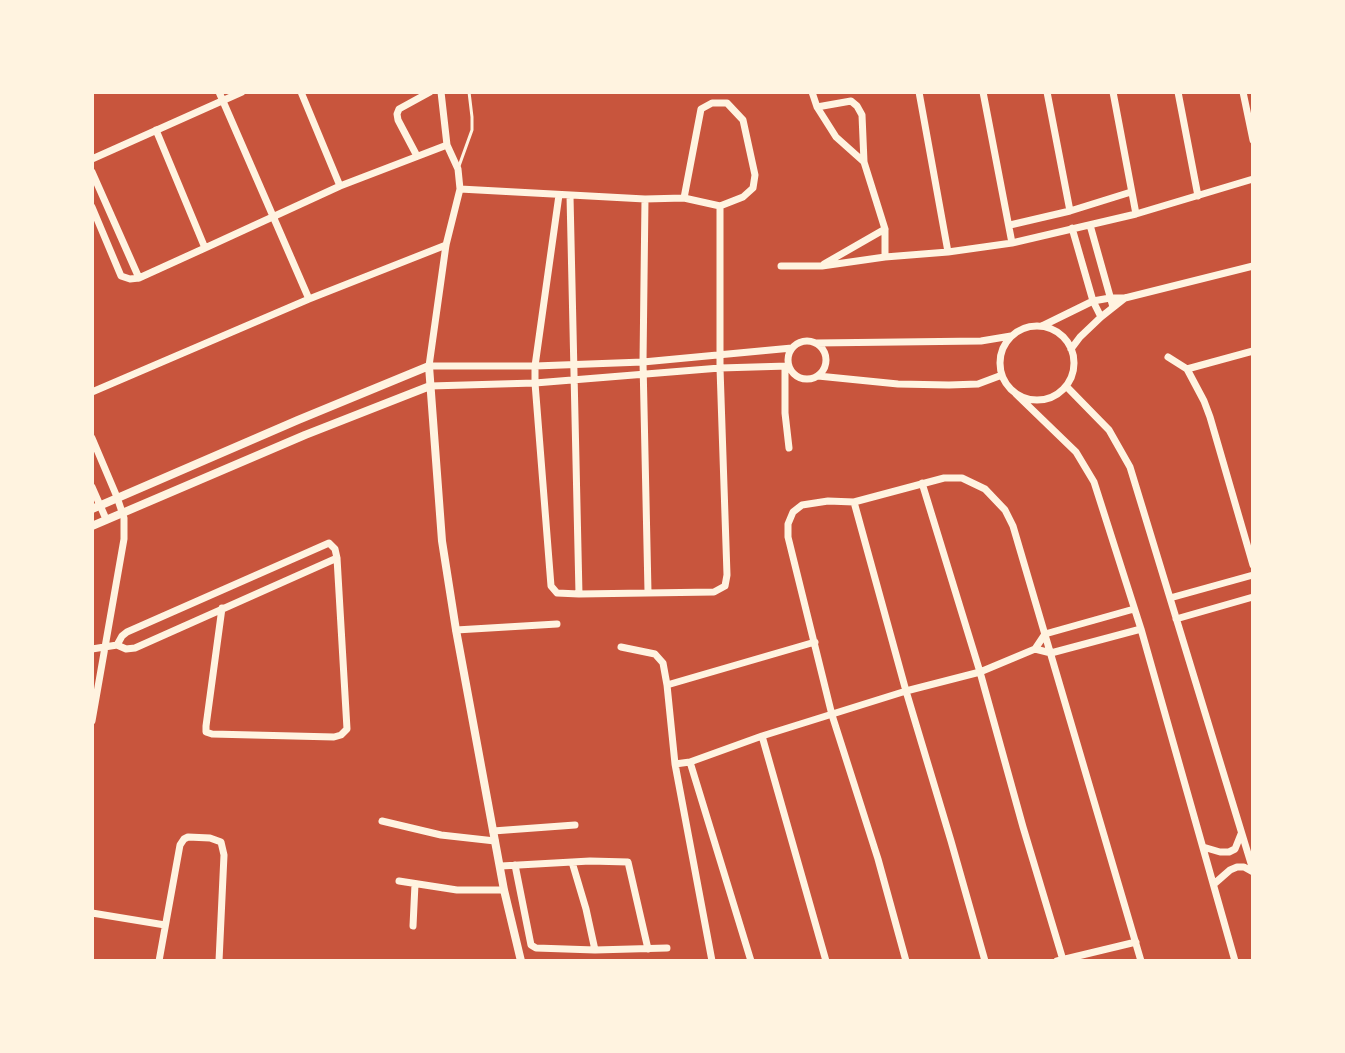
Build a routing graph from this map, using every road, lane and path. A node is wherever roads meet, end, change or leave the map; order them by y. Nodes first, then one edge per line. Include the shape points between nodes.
1 (242, 92) edge
2 (301, 92) edge
3 (430, 92) edge
4 (441, 92) edge
5 (469, 92) edge
6 (812, 92) edge
7 (919, 92) edge
8 (983, 92) edge
9 (1047, 92) edge
10 (1113, 92) edge
11 (1178, 92) edge
12 (1243, 92) edge
13 (221, 96) edge
14 (817, 107) junction
15 (156, 130) junction
16 (1253, 140) edge
17 (447, 145) junction
18 (417, 156) junction
19 (92, 159) edge
20 (864, 162) junction
21 (458, 169) junction
22 (92, 172) edge
23 (1253, 179) edge
24 (340, 186) junction
25 (460, 189) junction
26 (1131, 192) junction
27 (559, 195) junction
28 (570, 196) junction
29 (1198, 196) junction
30 (684, 198) junction
31 (645, 199) junction
32 (720, 206) junction
33 (92, 207) edge
34 (1070, 211) junction
35 (1136, 214) junction
36 (274, 215) junction
37 (1010, 225) junction
38 (1090, 225) junction
39 (1072, 228) junction
40 (885, 229) junction
41 (1012, 243) junction
42 (446, 245) junction
43 (205, 248) junction
44 (948, 252) junction
45 (885, 257) junction
46 (781, 266) dead end
47 (822, 266) junction
48 (1253, 266) edge
49 (139, 278) junction
50 (1110, 298) junction
51 (1125, 298) junction
52 (309, 299) junction
53 (1093, 301) junction
54 (1113, 307) junction
55 (1101, 317) junction
56 (1042, 326) junction
57 (1011, 336) junction
58 (816, 343) junction
59 (792, 348) junction
60 (1071, 349) junction
61 (1253, 351) edge
62 (721, 355) junction
63 (1168, 357) dead end
64 (643, 362) junction
65 (574, 365) junction
66 (429, 366) junction
67 (535, 366) junction
68 (787, 366) junction
69 (720, 368) junction
70 (1187, 369) junction
71 (645, 375) junction
72 (1002, 375) junction
73 (818, 376) junction
74 (574, 379) junction
75 (535, 383) junction
76 (430, 386) junction
77 (1066, 386) junction
78 (92, 392) edge
79 (1016, 394) junction
80 (298, 420) junction
81 (305, 435) junction
82 (92, 438) edge
83 (789, 448) dead end
84 (922, 483) junction
85 (92, 487) edge
86 (117, 497) junction
87 (854, 502) junction
88 (96, 507) edge
89 (122, 512) junction
90 (106, 519) junction
91 (92, 526) edge
92 (337, 558) junction
93 (1253, 565) edge
94 (1253, 575) edge
95 (648, 592) junction
96 (579, 594) junction
97 (1253, 597) edge
98 (1170, 598) junction
99 (222, 608) junction
100 (1134, 609) junction
101 (1176, 619) junction
102 (557, 624) dead end
103 (1141, 629) junction
104 (456, 630) junction
105 (1045, 634) junction
106 (815, 642) junction
107 (117, 645) junction
108 (104, 647) junction
109 (621, 647) dead end
110 (92, 649) edge
111 (1035, 649) junction
112 (1051, 653) junction
113 (980, 672) junction
114 (667, 685) junction
115 (906, 691) junction
116 (93, 706) edge
117 (832, 715) junction
118 (92, 721) edge
119 (762, 736) junction
120 (690, 762) junction
121 (675, 764) junction
122 (382, 821) dead end
123 (575, 825) dead end
124 (1241, 832) junction
125 (494, 836) junction
126 (1203, 847) junction
127 (572, 862) junction
128 (515, 865) junction
129 (501, 866) junction
130 (1253, 871) edge
131 (399, 881) dead end
132 (415, 884) junction
133 (1214, 884) junction
134 (504, 890) junction
135 (92, 913) edge
136 (165, 925) junction
137 (413, 926) dead end
138 (1136, 942) junction
139 (667, 948) dead end
140 (648, 949) junction
141 (595, 950) junction
142 (1060, 960) edge
143 (159, 961) edge
144 (219, 961) edge
145 (521, 961) edge
146 (712, 961) edge
147 (751, 961) edge
148 (826, 961) edge
149 (906, 961) edge
150 (985, 961) edge
151 (1141, 961) edge
152 (1235, 961) edge

1 - 13 street
2 - 24 street
3 - 18 street via 397,114
4 - 17 street
5 - 21 lane via 472,130
6 - 14 street
7 - 44 street
8 - 37 street
9 - 34 street
10 - 26 street
11 - 29 street
12 - 16 street
13 - 15 street
13 - 36 street
14 - 20 street via 836,137
14 - 20 street via 851,101 857,106
15 - 19 street
15 - 43 street
17 - 18 street
17 - 21 street
18 - 24 street
20 - 40 street
21 - 25 street
22 - 49 street
23 - 29 street
24 - 36 street
25 - 27 street
25 - 42 street
26 - 34 street
26 - 35 street
27 - 28 street
27 - 67 street
28 - 31 street
28 - 65 street
29 - 35 street
30 - 31 street
30 - 32 street
30 - 32 street via 701,109 727,103 743,120 755,175 753,188 743,197
31 - 64 street
32 - 62 street
33 - 49 street via 121,276
34 - 37 street
35 - 38 street
36 - 43 street
36 - 52 street
37 - 41 street
38 - 39 street
38 - 50 street
39 - 41 street
39 - 53 street
40 - 45 street
40 - 47 street
41 - 44 street
42 - 52 street
42 - 66 street
43 - 49 street
44 - 45 street
45 - 47 street
46 - 47 street
48 - 51 street
50 - 51 street
50 - 53 street
50 - 54 street
51 - 54 street
52 - 78 street
53 - 55 street
53 - 56 street
54 - 55 street
55 - 60 street
56 - 57 street
56 - 60 street via 1061,335
57 - 58 street
57 - 72 street via 1001,354
58 - 59 street via 803,341
58 - 73 street via 826,359
59 - 62 street
59 - 68 street
60 - 77 street via 1073,373
61 - 70 street
62 - 64 street
62 - 69 street
63 - 70 street
64 - 65 street
64 - 71 street
65 - 67 street
65 - 74 street
66 - 67 street
66 - 76 street
66 - 80 street
67 - 75 street
68 - 69 street
68 - 73 street via 800,379
68 - 83 street
69 - 71 street
69 - 95 street via 725,586 714,592
70 - 93 street via 1210,417
71 - 74 street
71 - 95 street
72 - 73 street via 978,384 949,385
72 - 79 street
74 - 75 street
74 - 96 street
75 - 76 street
75 - 96 street via 551,586 557,593
76 - 81 street
76 - 104 street via 442,541
77 - 79 street via 1037,401
77 - 98 street via 1109,430 1125,456
79 - 100 street via 1086,466
80 - 81 street
80 - 86 street
81 - 89 street
82 - 86 street
84 - 87 street
84 - 105 street via 962,478 985,489 1005,510
84 - 113 street
85 - 88 street
86 - 88 street
86 - 89 street
87 - 106 street via 802,505 788,524
87 - 115 street
88 - 90 street
89 - 90 street
89 - 108 street via 124,539
90 - 91 street
92 - 99 street
92 - 99 street via 347,729 341,735 206,732
92 - 107 street via 329,543 127,632
94 - 98 street
95 - 96 street
97 - 101 street
98 - 101 street
99 - 107 street via 135,648
100 - 103 street
100 - 105 street
101 - 124 street
102 - 104 street
103 - 112 street
103 - 126 street
104 - 125 street
105 - 111 street
105 - 112 street
106 - 114 street
106 - 117 street
107 - 108 street
108 - 110 street
108 - 116 street
109 - 114 street via 660,657
111 - 112 street
111 - 113 street
112 - 138 street
113 - 115 street
113 - 142 street
114 - 121 street
115 - 117 street
115 - 150 street
116 - 118 street
117 - 119 street
117 - 149 street
119 - 120 street
119 - 148 street
120 - 121 street
120 - 147 street
121 - 146 street
122 - 125 street via 441,835
123 - 125 street
124 - 126 street via 1229,852
124 - 130 street
125 - 129 street
126 - 133 street
127 - 128 street
127 - 140 street via 628,862
127 - 141 street
128 - 129 street
128 - 141 street via 531,945 543,950
129 - 134 street
130 - 133 street via 1237,867
131 - 132 street
132 - 134 street
132 - 137 street
133 - 152 street
134 - 145 street
135 - 136 street
136 - 143 street
136 - 144 street via 184,839 221,842
138 - 142 street
138 - 151 street
139 - 140 street
140 - 141 street

